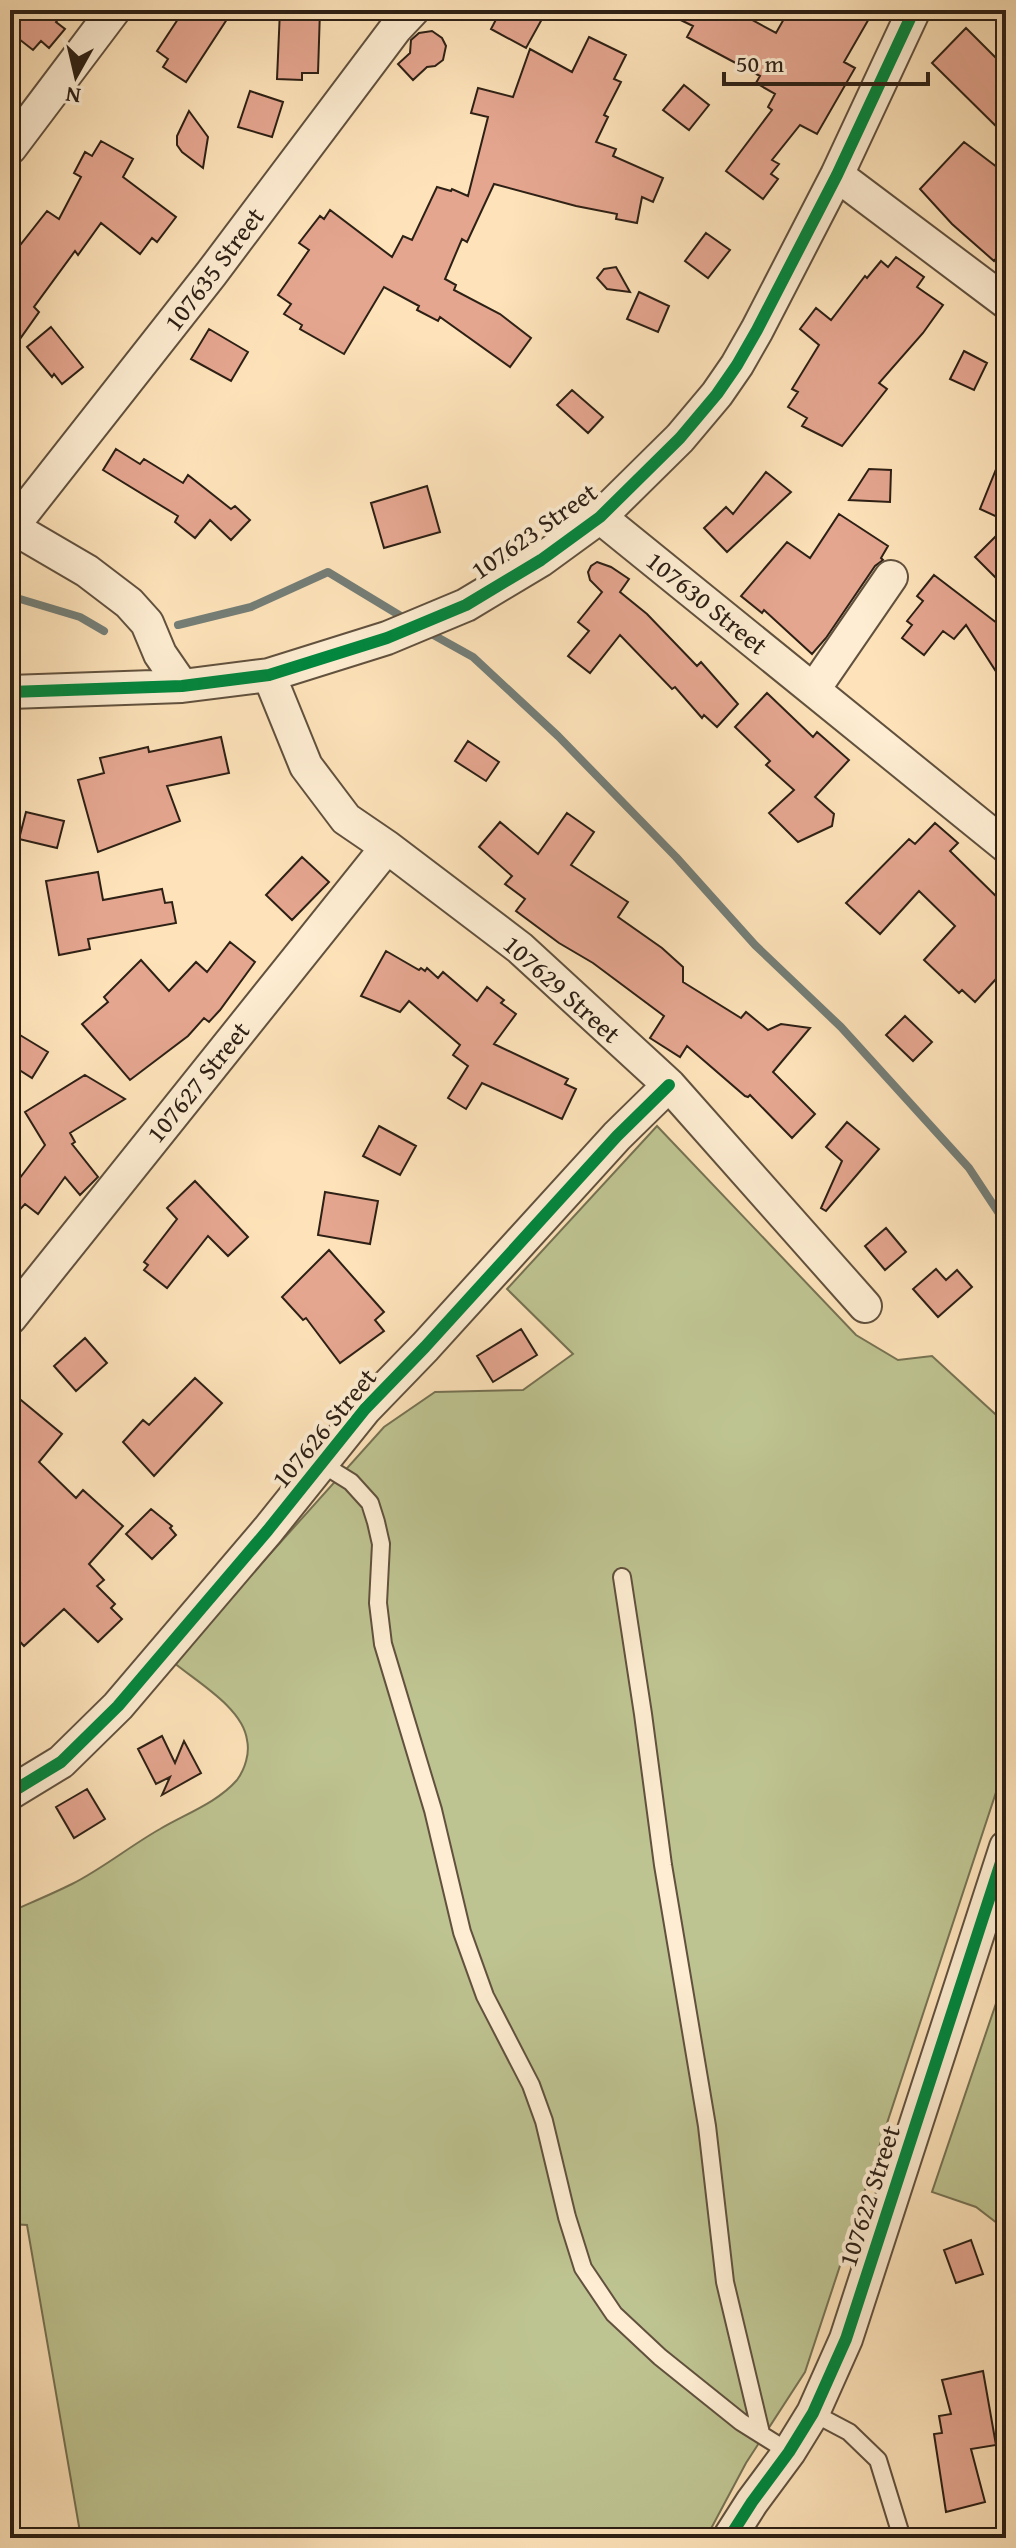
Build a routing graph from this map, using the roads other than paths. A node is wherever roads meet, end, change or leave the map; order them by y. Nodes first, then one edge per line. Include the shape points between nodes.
1 (114, 10) edge
2 (413, 10) edge
3 (914, 10) edge
4 (10, 148) edge
5 (837, 175) junction
6 (1006, 302) edge
7 (600, 517) junction
8 (11, 526) edge
9 (891, 577) dead end
10 (269, 675) junction
11 (182, 686) junction
12 (814, 689) junction
13 (10, 692) edge
14 (1001, 830) edge
15 (387, 847) junction
16 (669, 1085) junction
17 (865, 1306) dead end
18 (10, 1318) edge
19 (322, 1464) junction
20 (622, 1577) dead end
21 (10, 1793) edge
22 (1006, 1847) edge
23 (813, 2413) junction
24 (761, 2433) junction
25 (789, 2452) junction
26 (729, 2538) edge
27 (902, 2538) edge

1 - 4 street
2 - 8 street, 107635 Street
3 - 5 street, 107623 Street
5 - 6 street
5 - 7 street, 107623 Street via 757,330 717,394
7 - 10 street, 107623 Street via 466,605 387,638
7 - 12 street, 107630 Street
8 - 11 street via 115,590 147,623
9 - 12 street
10 - 11 street, 107623 Street
10 - 15 street, 107629 Street via 306,766 346,819
11 - 13 street, 107623 Street
12 - 14 street, 107630 Street
15 - 16 street, 107629 Street via 520,948
15 - 18 street, 107627 Street
16 - 17 street, 107629 Street
16 - 19 street, 107626 Street via 365,1409
19 - 21 street, 107626 Street via 118,1706 61,1762
19 - 24 lane via 351,1482 370,1503 381,1544 378,1603 383,1644 433,1810 462,1932 485,1996 544,2121 583,2268 614,2314 660,2357
20 - 24 lane via 707,2126 725,2282
22 - 23 street, 107622 Street via 846,2339
23 - 25 street, 107622 Street
23 - 27 lane via 849,2432 878,2460
24 - 25 lane
25 - 26 street, 107622 Street

